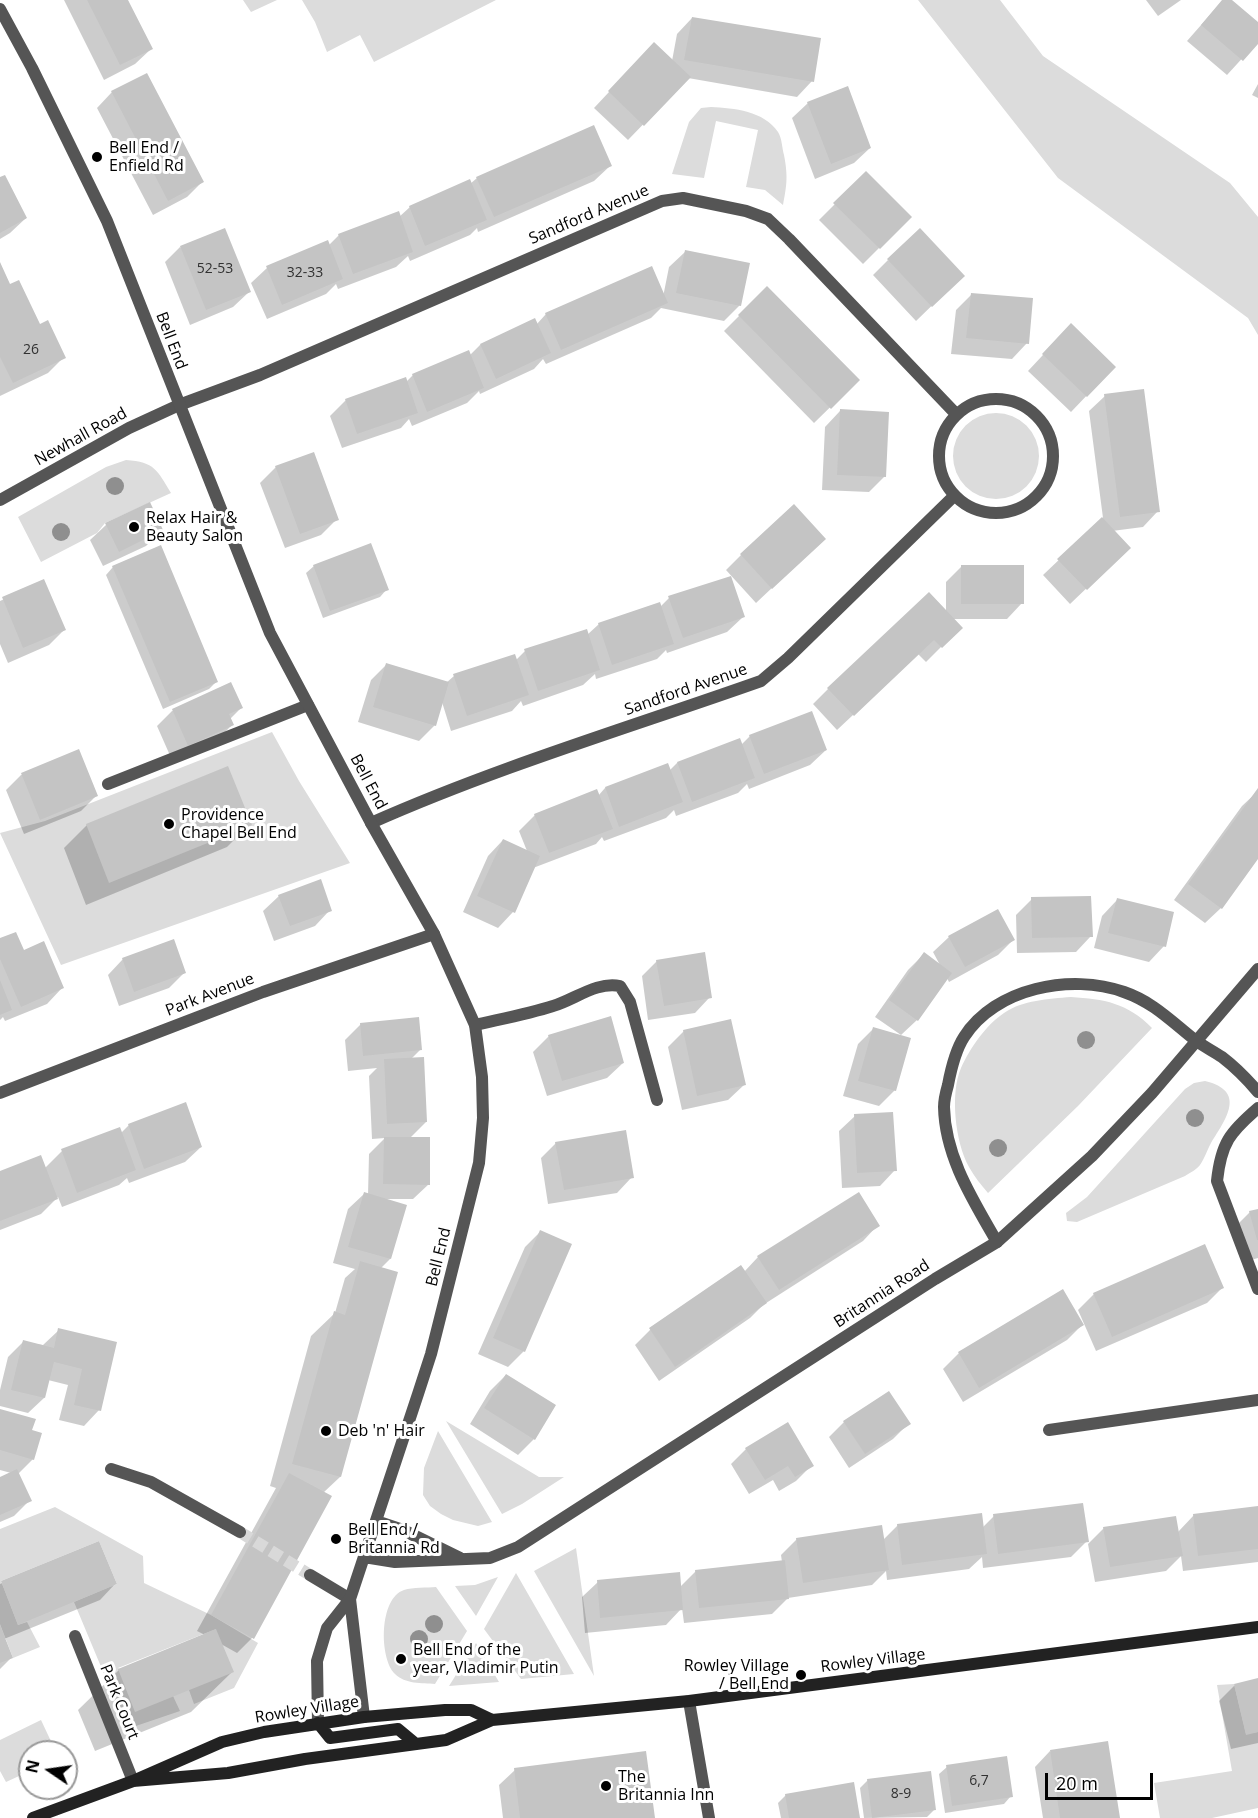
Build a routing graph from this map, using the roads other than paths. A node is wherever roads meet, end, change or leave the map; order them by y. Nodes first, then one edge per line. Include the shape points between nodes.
1 (0, 9) edge
2 (179, 405) junction
3 (956, 414) junction
4 (954, 496) junction
5 (0, 500) edge
6 (308, 705) junction
7 (108, 784) dead end
8 (371, 824) junction
9 (434, 934) junction
10 (1258, 969) edge
11 (475, 1026) junction
12 (1197, 1042) junction
13 (1258, 1092) edge
14 (0, 1093) edge
15 (657, 1100) dead end
16 (1258, 1108) edge
17 (997, 1242) junction
18 (1258, 1289) edge
19 (1258, 1400) edge
20 (1049, 1430) dead end
21 (111, 1469) dead end
22 (376, 1521) junction
23 (240, 1532) tunnel mouth
24 (364, 1557) junction
25 (460, 1559) junction
26 (310, 1575) tunnel mouth
27 (350, 1599) junction
28 (1258, 1627) edge
29 (75, 1636) dead end
30 (689, 1701) junction
31 (364, 1717) junction
32 (492, 1720) junction
33 (318, 1723) junction
34 (363, 1733) junction
35 (416, 1744) junction
36 (362, 1751) junction
37 (133, 1780) junction
38 (33, 1818) edge
39 (709, 1818) edge

1 - 2 street, Bell End via 107,221
2 - 3 street, Sandford Avenue via 260,375 662,201 683,198 768,219
2 - 5 street, Newhall Road via 129,428
2 - 6 street, Bell End via 270,633
3 - 4 street via 939,445 943,481
3 - 4 street via 972,403 991,398 1010,400 1028,408 1047,430 1054,458 1040,493 1026,506 1008,513 988,514 969,508
4 - 8 street, Sandford Avenue via 761,681 498,772
6 - 7 street
6 - 8 street, Bell End
8 - 9 street, Bell End
9 - 11 street, Bell End
9 - 14 street, Park Avenue via 263,992
10 - 12 street, Britannia Road
11 - 15 street via 555,1006 612,984 620,986 630,1002
11 - 22 street, Bell End via 483,1077 479,1163 431,1354
12 - 13 street via 1221,1057
12 - 17 street, Britannia Road via 1092,1156
12 - 17 street via 1154,1006 1123,991 1092,984 1039,987 982,1016 963,1038 951,1068 944,1106 949,1142 961,1178
16 - 18 street via 1227,1138 1217,1180
17 - 25 street, Britannia Road via 518,1547 490,1558
19 - 20 street
21 - 23 street via 151,1482
22 - 24 street, Bell End
22 - 25 street, Britannia Road
24 - 25 street, Britannia Road via 394,1562
24 - 27 street, Bell End
26 - 27 street
27 - 31 street, Bell End
27 - 33 street, Bell End via 327,1628 317,1661
28 - 30 main road, Rowley Village
29 - 37 street, Park Court
30 - 32 main road, Rowley Village
30 - 39 street
31 - 32 main road, Rowley Village via 471,1710
31 - 33 main road, Rowley Village
31 - 34 main road
32 - 35 main road, Rowley Village via 446,1740
33 - 34 main road via 330,1738
33 - 37 main road, Rowley Village via 222,1742
34 - 35 main road via 398,1729
34 - 36 main road
35 - 36 main road, Rowley Village
36 - 37 main road, Rowley Village via 228,1773
37 - 38 main road, Rowley Village

